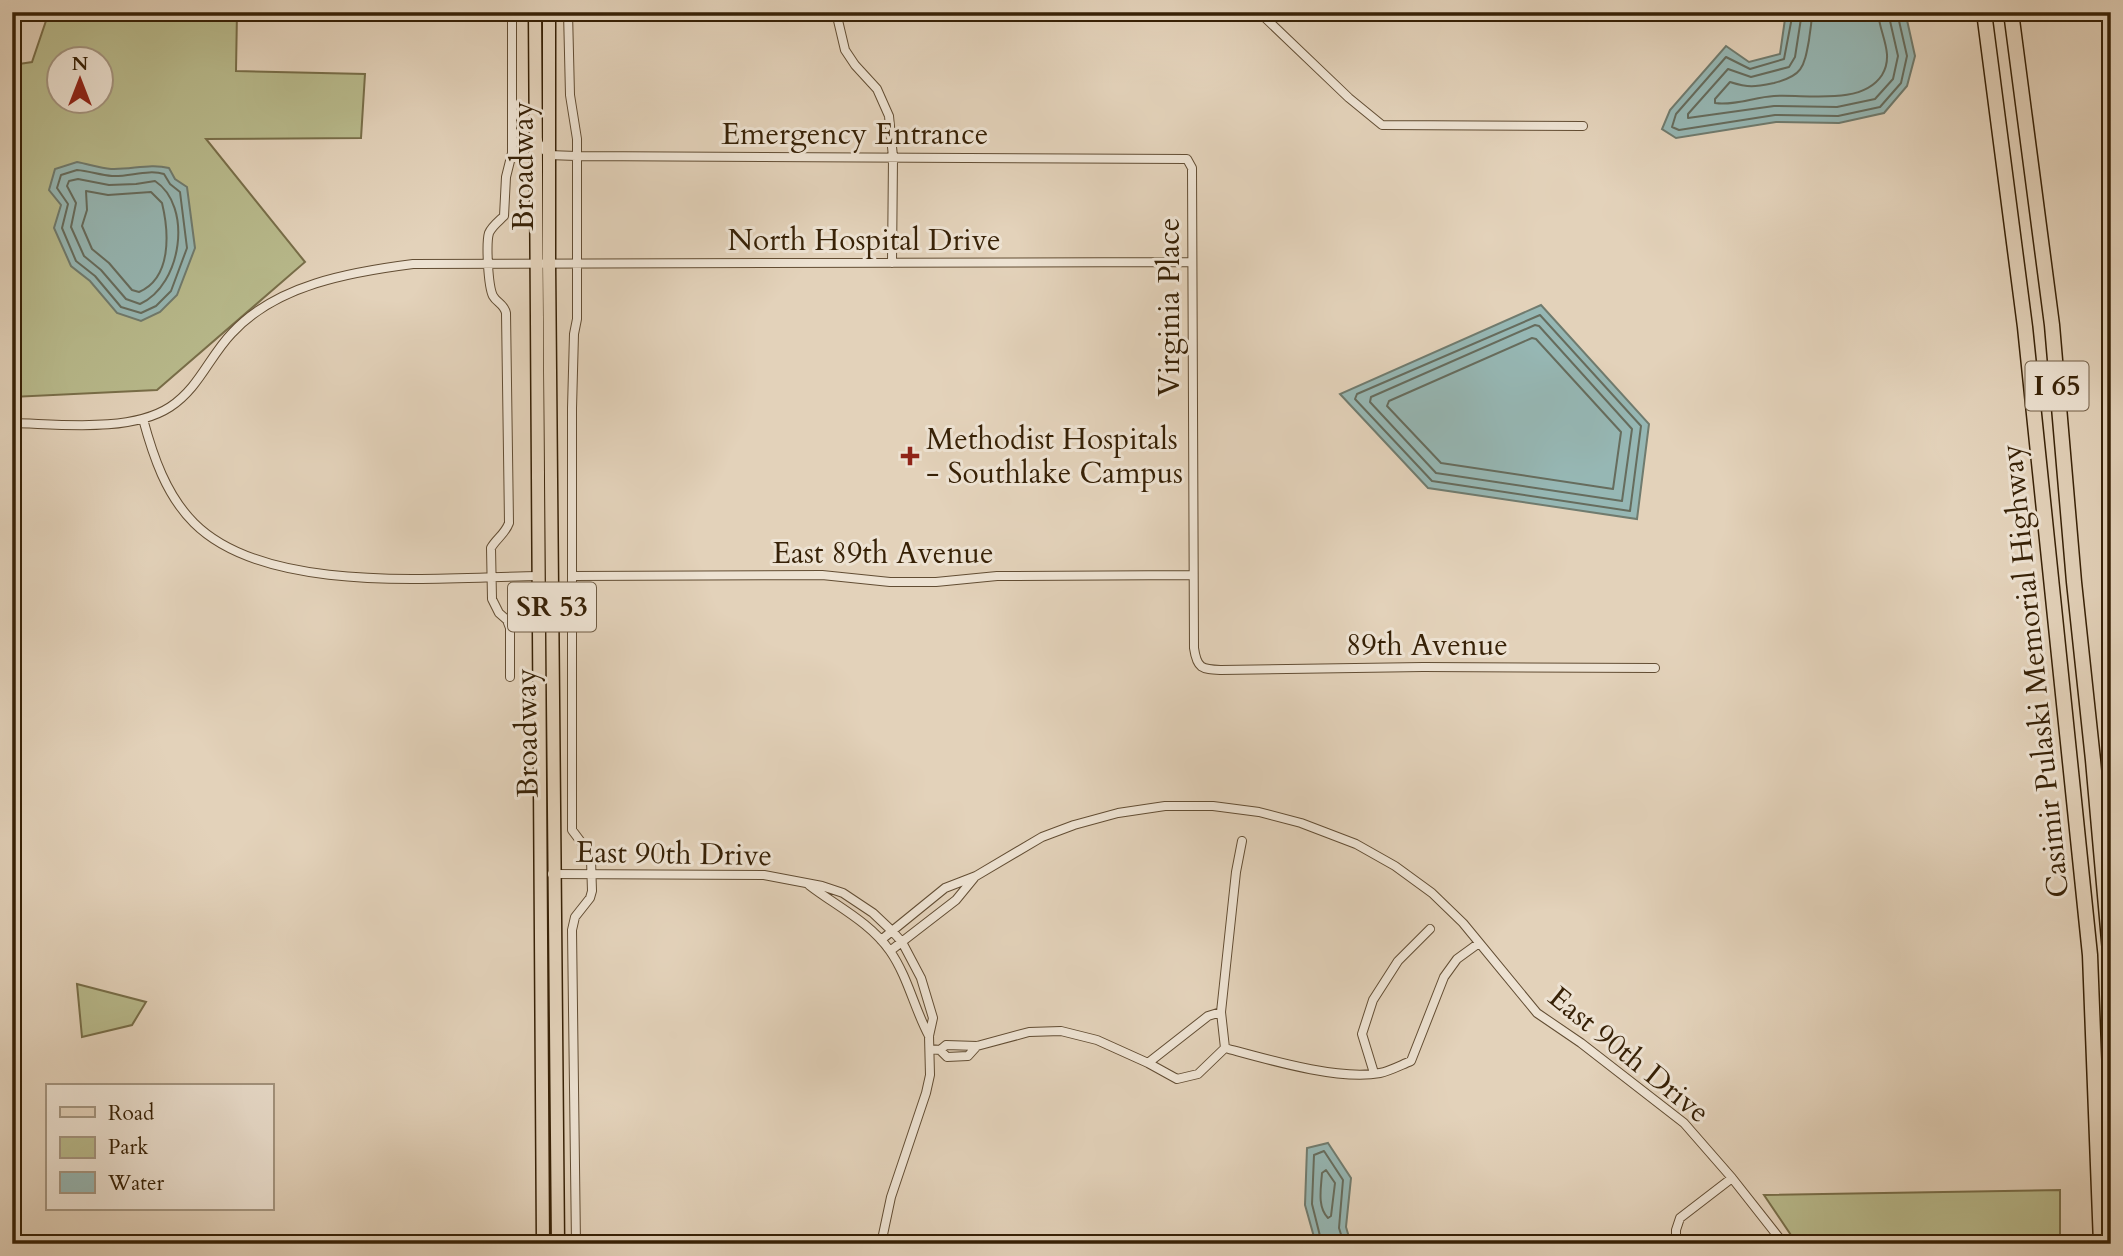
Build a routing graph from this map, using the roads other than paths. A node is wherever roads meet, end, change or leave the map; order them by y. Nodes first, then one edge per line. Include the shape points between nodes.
1 (512, 12) edge
2 (535, 12) edge
3 (550, 12) edge
4 (568, 12) edge
5 (836, 12) edge
6 (1259, 12) edge
7 (1984, 12) edge
8 (2011, 12) edge
9 (1583, 126) dead end
10 (536, 133) junction
11 (549, 155) junction
12 (576, 156) junction
13 (893, 157) junction
14 (1186, 159) joint
15 (892, 262) junction
16 (1192, 262) junction
17 (489, 263) junction
18 (542, 263) junction
19 (576, 264) junction
20 (143, 419) junction
21 (12, 423) edge
22 (1193, 575) junction
23 (492, 576) junction
24 (538, 576) junction
25 (572, 576) junction
26 (1200, 666) joint
27 (1655, 668) dead end
28 (510, 677) dead end
29 (1242, 841) dead end
30 (541, 873) junction
31 (555, 874) junction
32 (592, 874) junction
33 (976, 876) junction
34 (806, 884) junction
35 (1430, 929) dead end
36 (892, 931) junction
37 (881, 940) junction
38 (902, 942) junction
39 (1479, 943) junction
40 (890, 951) junction
41 (2111, 963) edge
42 (1221, 1012) junction
43 (929, 1036) junction
44 (1225, 1048) junction
45 (935, 1049) junction
46 (1148, 1063) junction
47 (1374, 1073) junction
48 (1732, 1178) junction
49 (543, 1244) edge
50 (558, 1244) edge
51 (576, 1244) edge
52 (881, 1244) edge
53 (1676, 1244) edge
54 (1784, 1244) edge
55 (2101, 1244) edge

1 - 17 street via 512,153 504,216 489,235
2 - 10 main road, Broadway / SR 53
3 - 11 main road, Broadway / SR 53
4 - 12 street
5 - 13 street via 845,50 877,89 890,116
6 - 9 street via 1382,125
7 - 55 highway, Casimir Pulaski Memorial Highway / I 65 via 2027,341 2090,955
8 - 41 highway, Casimir Pulaski Memorial Highway / I 65 via 2052,325
10 - 11 street
10 - 18 main road, Broadway / SR 53
11 - 12 street, Emergency Entrance
11 - 18 main road, Broadway / SR 53
12 - 13 street, Emergency Entrance
12 - 19 street
13 - 14 street, Emergency Entrance
13 - 15 street
14 - 16 street, Virginia Place via 1192,168
15 - 16 street, North Hospital Drive
15 - 19 street, North Hospital Drive
16 - 22 street, Virginia Place
17 - 18 street, North Hospital Drive
17 - 20 street, North Hospital Drive via 381,268 286,295 230,334 197,383 170,407
17 - 23 street via 491,293 506,313 509,523 491,548
18 - 19 street, North Hospital Drive
18 - 24 main road, Broadway / SR 53
18 - 31 main road, Broadway / SR 53
19 - 25 street
20 - 21 street
20 - 23 street via 176,502 195,524 233,550 260,562 358,578
22 - 25 street, East 89th Avenue via 996,576 936,582 822,575
22 - 26 street, Virginia Place via 1194,648
23 - 24 street
23 - 28 street via 492,599 510,628
24 - 30 main road, Broadway / SR 53
25 - 32 street via 572,830 587,850
26 - 27 street, 89th Avenue via 1221,670
29 - 42 street
30 - 31 street, East 90th Drive
30 - 49 main road, Broadway / SR 53
31 - 32 street, East 90th Drive
31 - 50 main road, Broadway / SR 53
32 - 34 street, East 90th Drive via 764,875
32 - 51 street via 590,898 572,930
33 - 36 street, East 90th Drive via 945,888
33 - 38 street, East 90th Drive via 956,900
33 - 39 street, East 90th Drive via 1020,848 1118,813 1165,806 1259,812 1356,844 1395,866 1433,893
34 - 36 street, East 90th Drive via 843,893
34 - 37 street, East 90th Drive
35 - 47 street via 1398,961 1373,1000 1362,1034
36 - 37 street, East 90th Drive
36 - 38 street, East 90th Drive
37 - 40 street, East 90th Drive
38 - 40 street, East 90th Drive
38 - 43 street via 930,1003
39 - 47 street via 1457,959 1444,977 1411,1061
39 - 48 street, East 90th Drive via 1537,1013 1684,1123
40 - 43 street
42 - 44 street
42 - 46 street via 1208,1016
43 - 45 street
44 - 46 street via 1198,1074 1177,1079
44 - 47 street via 1338,1073
45 - 46 street via 977,1046 1029,1032 1061,1031 1097,1040
45 - 52 street
48 - 53 street via 1680,1218
48 - 54 street, East 90th Drive

